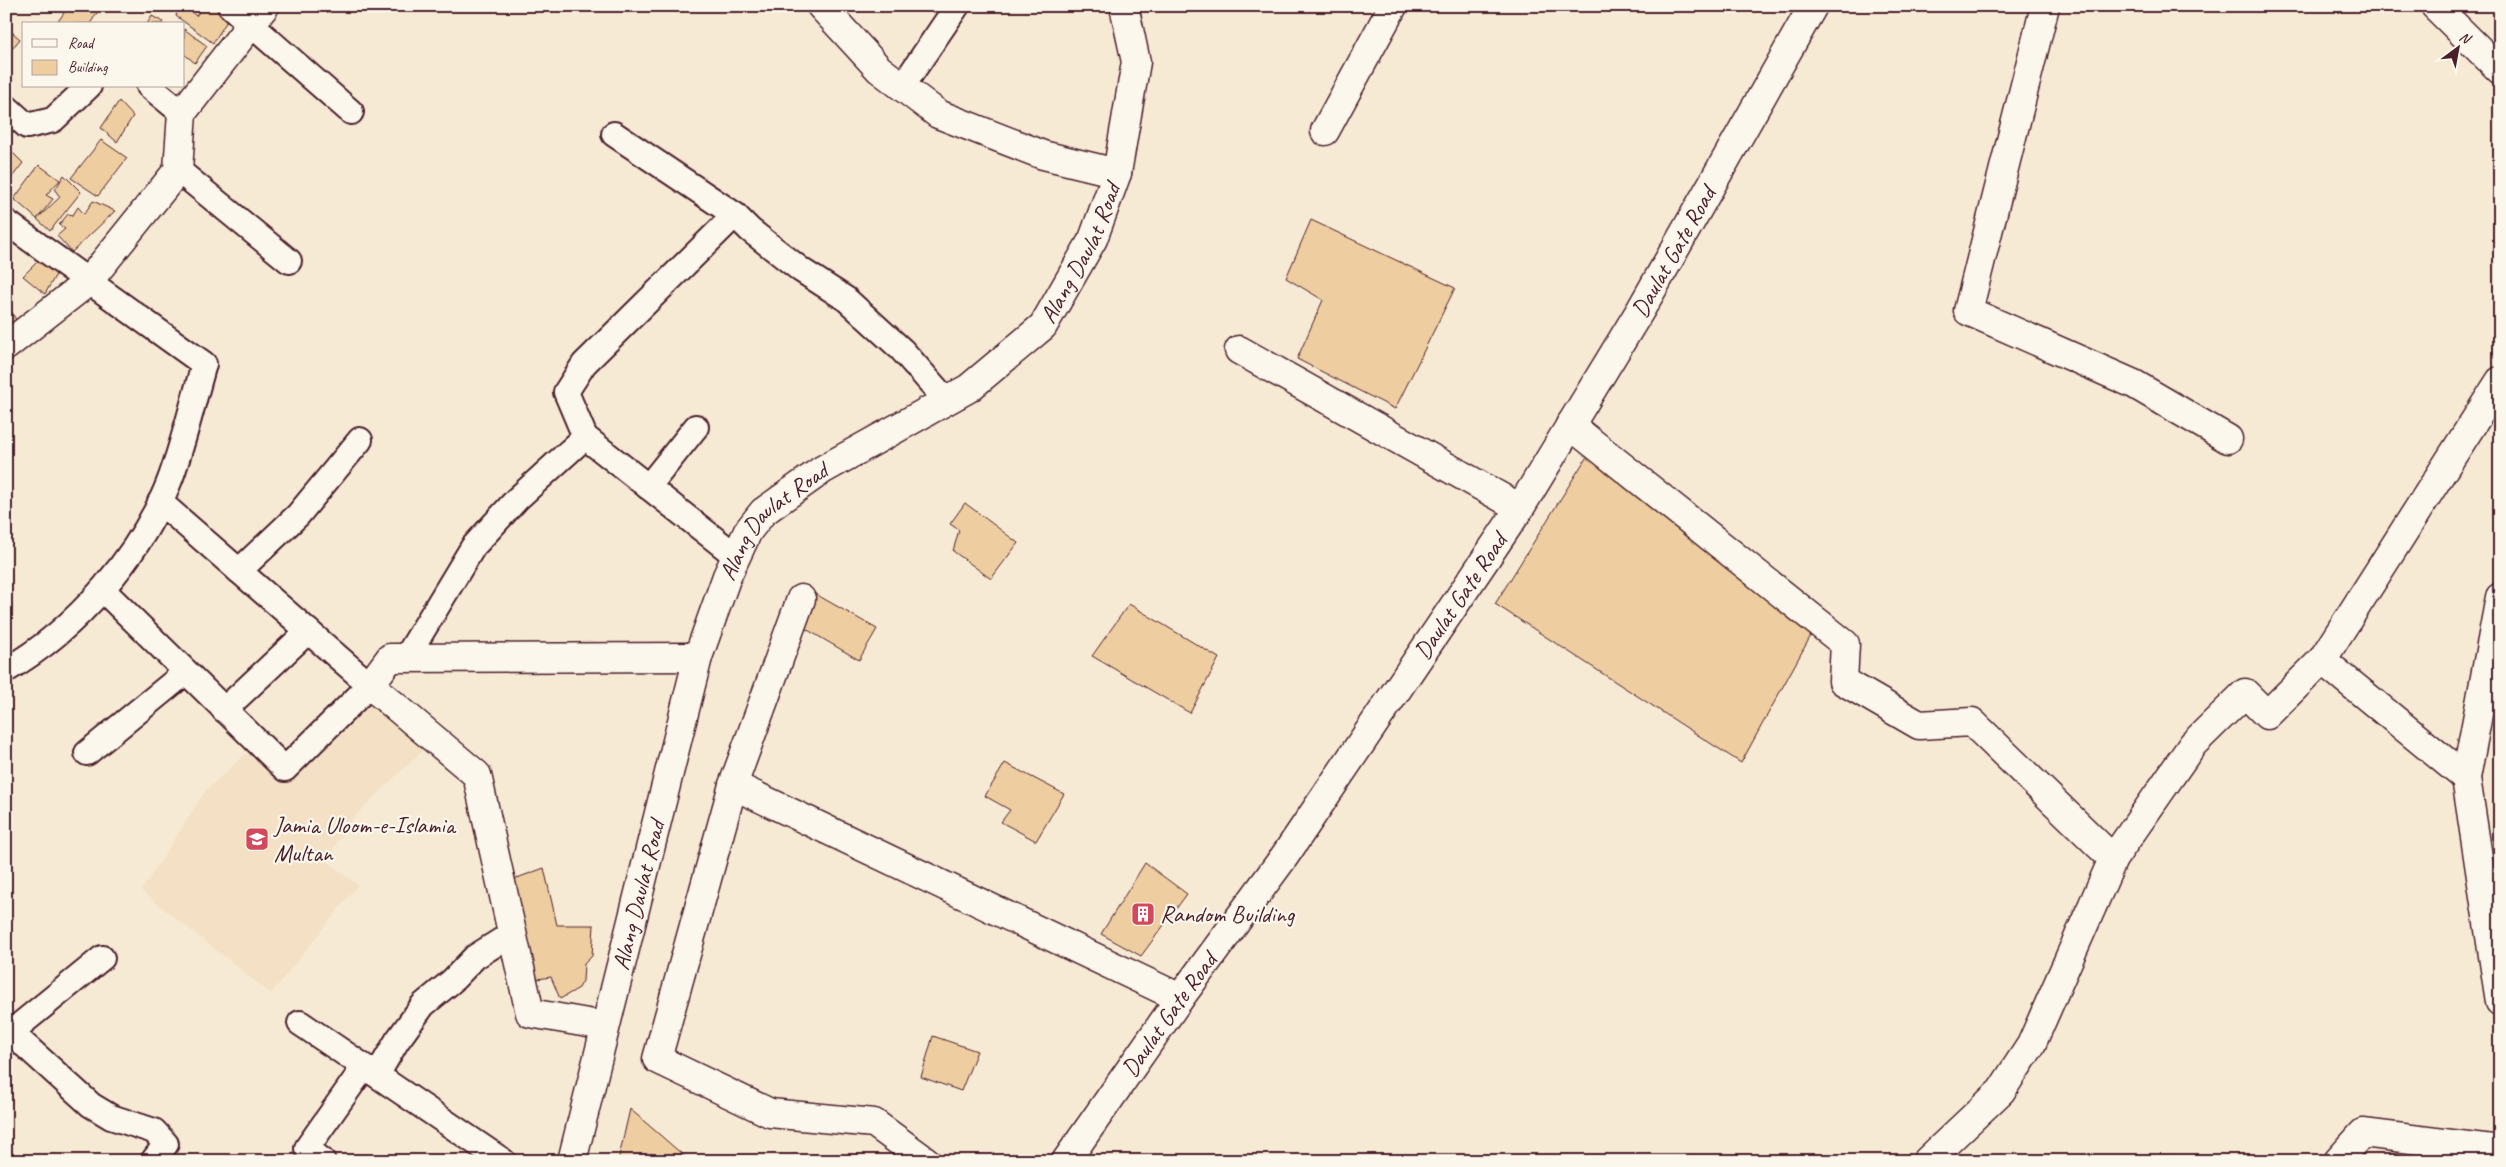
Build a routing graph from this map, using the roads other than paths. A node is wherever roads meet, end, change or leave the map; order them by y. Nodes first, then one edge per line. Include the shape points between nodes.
1 (230, 6) edge
2 (821, 6) edge
3 (957, 6) edge
4 (1124, 6) edge
5 (1394, 6) edge
6 (1813, 6) edge
7 (2045, 6) edge
8 (2435, 6) edge
9 (258, 15) edge
10 (2500, 70) edge
11 (902, 87) junction
12 (87, 88) edge
13 (152, 88) edge
14 (6, 107) edge
15 (182, 112) junction
16 (351, 112) dead end
17 (1325, 132) dead end
18 (614, 134) dead end
19 (178, 170) junction
20 (1117, 172) junction
21 (735, 215) junction
22 (6, 222) edge
23 (289, 261) dead end
24 (88, 282) junction
25 (6, 346) edge
26 (1239, 350) dead end
27 (2500, 381) edge
28 (946, 400) junction
29 (1570, 424) junction
30 (696, 427) dead end
31 (585, 437) junction
32 (2228, 439) dead end
33 (360, 440) dead end
34 (648, 487) junction
35 (160, 502) junction
36 (1520, 508) junction
37 (736, 556) junction
38 (239, 571) junction
39 (103, 590) junction
40 (2500, 597) edge
41 (801, 599) dead end
42 (308, 631) junction
43 (698, 657) junction
44 (406, 658) junction
45 (2322, 660) junction
46 (6, 670) edge
47 (186, 672) junction
48 (370, 685) junction
49 (224, 710) junction
50 (87, 754) dead end
51 (2466, 778) junction
52 (733, 785) junction
53 (2113, 859) junction
54 (513, 933) junction
55 (102, 958) dead end
56 (1180, 998) junction
57 (2500, 1002) edge
58 (300, 1023) dead end
59 (605, 1026) junction
60 (8, 1032) edge
61 (371, 1071) junction
62 (2500, 1150) edge
63 (153, 1161) edge
64 (323, 1161) edge
65 (503, 1161) edge
66 (572, 1161) edge
67 (926, 1161) edge
68 (1066, 1161) edge
69 (1927, 1161) edge
70 (2338, 1161) edge

1 - 9 lane
2 - 11 street via 879,69
3 - 11 lane
4 - 20 street, Alang Daulat Road via 1136,62
5 - 17 street
6 - 29 street, Daulat Gate Road via 1641,309
7 - 32 street via 1968,311 2134,384
8 - 10 street
9 - 15 street
9 - 16 lane
11 - 20 street via 938,114 1043,155
12 - 14 lane via 53,120 27,126
13 - 15 lane
15 - 19 street
18 - 21 lane
19 - 23 lane
19 - 24 street
20 - 28 street, Alang Daulat Road via 1093,239 1043,326 969,388
21 - 28 lane via 801,270 846,299 902,350
21 - 31 lane via 584,364 566,392
22 - 24 lane
24 - 25 street
24 - 35 lane via 204,364 171,477
26 - 36 street
27 - 45 street
28 - 37 street, Alang Daulat Road via 822,470 763,512 748,531
29 - 36 street, Daulat Gate Road
29 - 53 street via 1845,644 1843,681 1919,725 1972,722
30 - 34 lane
31 - 34 lane
31 - 44 lane via 517,499 473,547
33 - 38 lane via 298,515
34 - 37 lane
35 - 38 lane
35 - 39 lane via 128,557
36 - 56 street, Daulat Gate Road via 1284,857
37 - 43 street, Alang Daulat Road
38 - 42 lane
39 - 46 lane via 32,655
39 - 47 lane
40 - 51 street
41 - 52 street
42 - 48 lane
42 - 49 lane
43 - 44 street
43 - 59 street, Alang Daulat Road
44 - 48 street via 390,658
45 - 51 street
45 - 53 street via 2267,714 2246,693 2193,744
47 - 49 lane
47 - 50 lane
48 - 49 lane via 285,769
48 - 54 street via 477,774
51 - 57 street
52 - 56 street
52 - 67 street via 657,1059 770,1112 874,1123
53 - 69 street via 2031,1046 2001,1091
54 - 59 street via 530,1013
54 - 61 lane via 475,958 423,1004
55 - 60 lane
56 - 68 street, Daulat Gate Road
58 - 61 lane
59 - 66 street, Alang Daulat Road
60 - 63 lane via 91,1105 111,1117 154,1131 166,1144
61 - 64 lane via 307,1148
61 - 65 lane
62 - 70 street via 2363,1133

